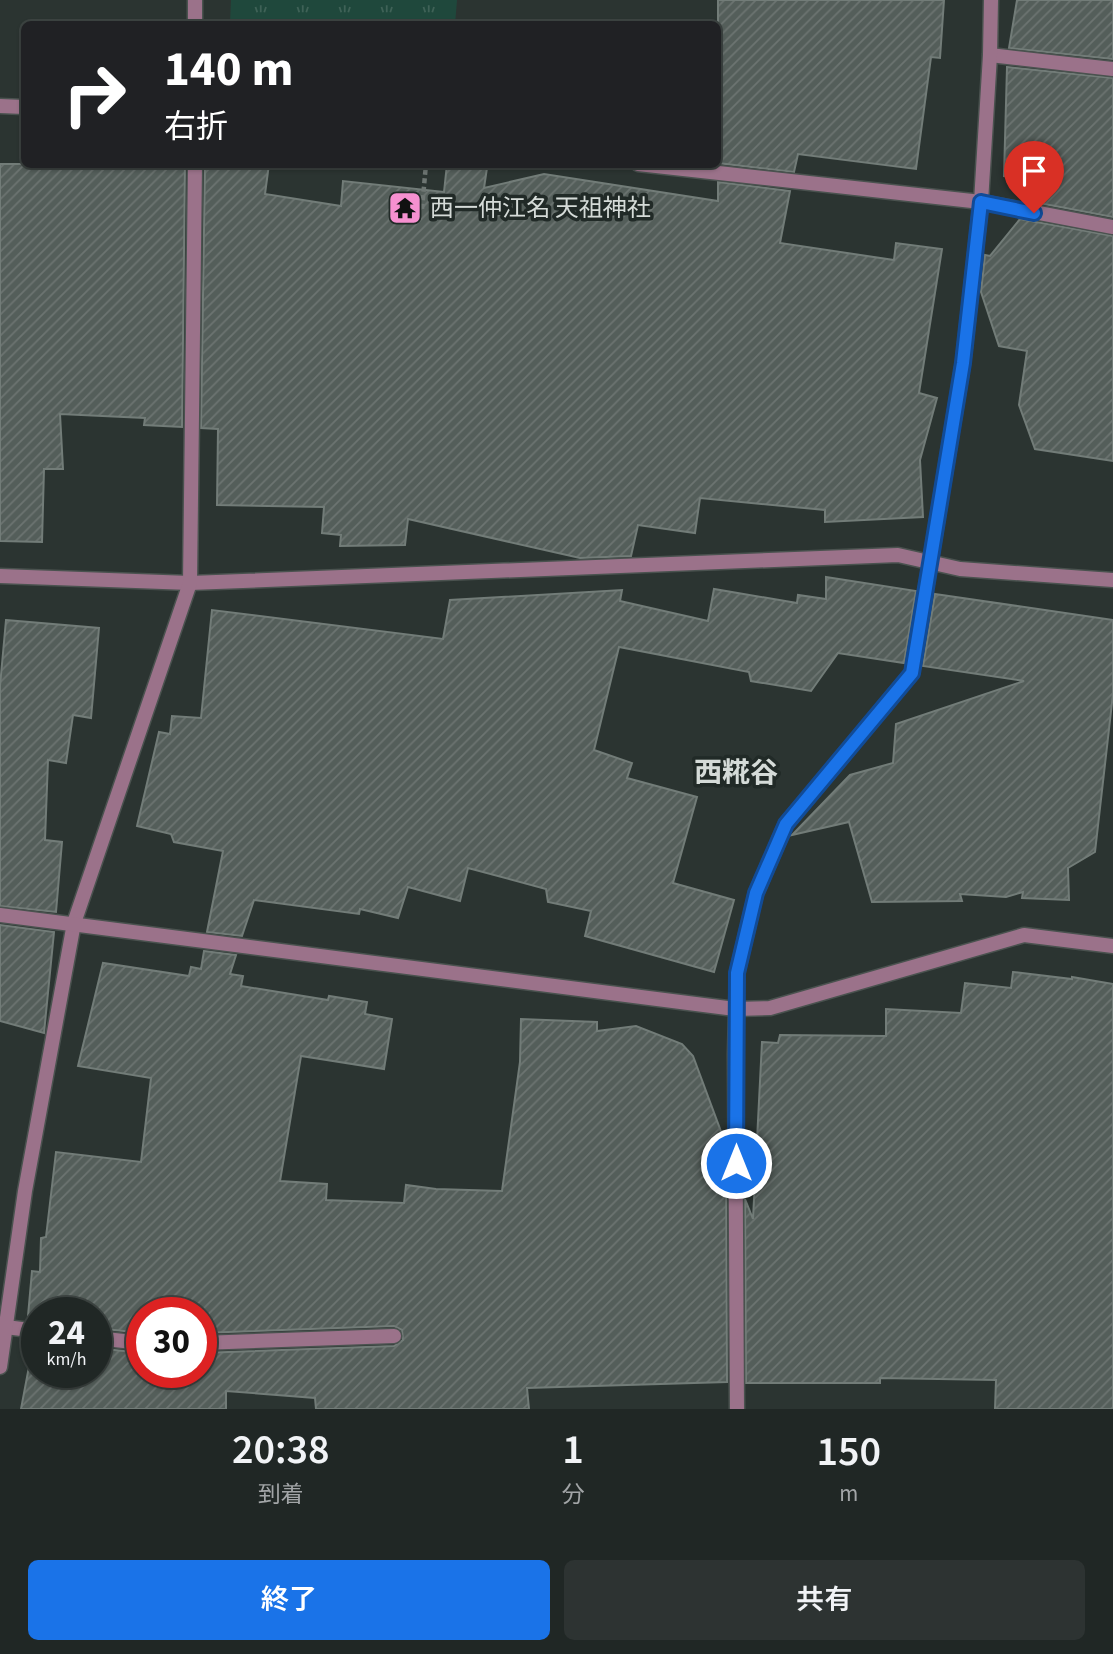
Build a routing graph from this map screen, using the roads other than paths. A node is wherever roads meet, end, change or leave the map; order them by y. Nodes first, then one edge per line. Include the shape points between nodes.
1 (195, 0) edge
2 (991, 0) edge
3 (195, 21) edge
4 (990, 55) junction
5 (1113, 69) edge
6 (0, 106) edge
7 (21, 107) edge
8 (195, 168) edge
9 (674, 168) edge
10 (981, 202) junction
11 (1113, 227) edge
12 (932, 561) junction
13 (0, 576) edge
14 (1113, 580) edge
15 (190, 583) junction
16 (0, 915) edge
17 (74, 923) junction
18 (1113, 946) edge
19 (736, 1009) junction
20 (6, 1327) junction
21 (21, 1329) edge
22 (394, 1336) dead end
23 (217, 1342) edge
24 (0, 1367) edge
25 (737, 1409) edge

1 - 3 street
2 - 4 street
4 - 5 street
4 - 10 street
6 - 7 street
8 - 15 street
9 - 10 street
10 - 11 street
10 - 12 street via 963,363
12 - 14 street via 960,569
12 - 15 street via 898,555
12 - 19 street via 912,673 786,824 756,893 737,973
13 - 15 street
15 - 17 street
16 - 17 street
17 - 19 street
17 - 20 street
18 - 19 street via 1024,935 770,1008
19 - 25 street
20 - 21 street
20 - 24 street
22 - 23 street

